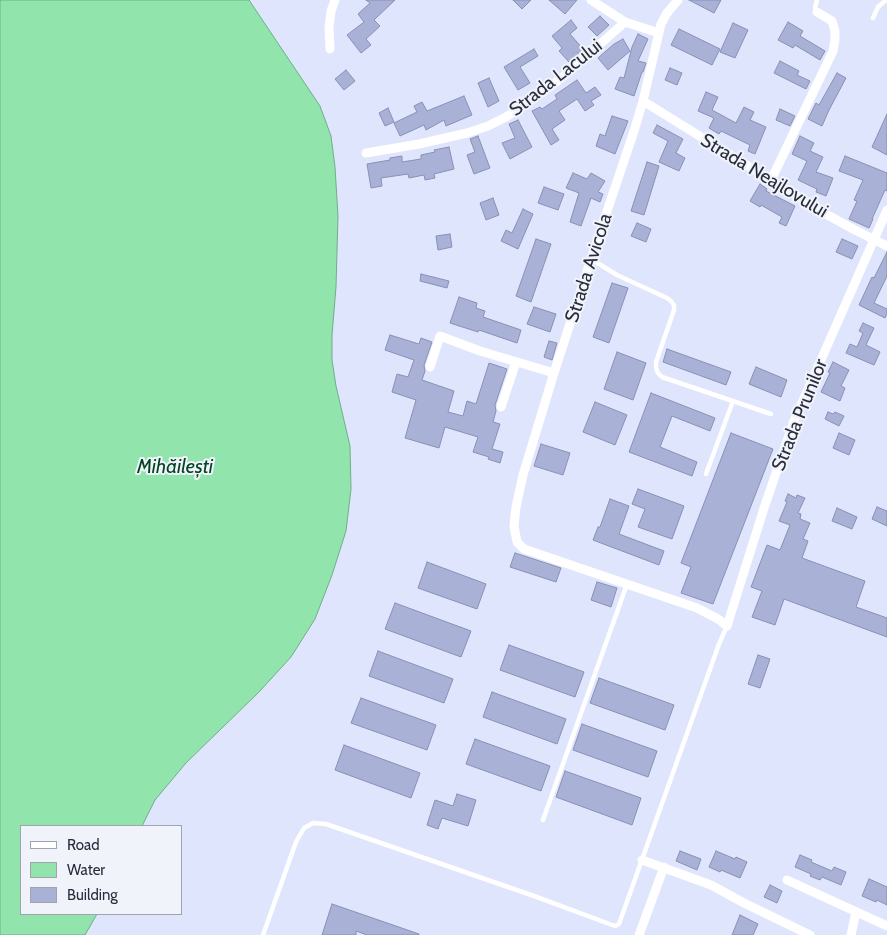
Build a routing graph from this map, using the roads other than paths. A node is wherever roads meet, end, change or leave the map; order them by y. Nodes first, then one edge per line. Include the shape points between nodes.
1 (335, 0) edge
2 (591, 0) edge
3 (678, 0) edge
4 (817, 0) edge
5 (886, 0) edge
6 (817, 12) joint
7 (873, 18) dead end
8 (625, 22) junction
9 (659, 33) junction
10 (330, 49) dead end
11 (643, 101) junction
12 (366, 153) dead end
13 (771, 180) junction
14 (887, 210) edge
15 (873, 240) junction
16 (887, 246) edge
17 (592, 259) junction
18 (516, 362) junction
19 (430, 367) dead end
20 (554, 373) junction
21 (732, 400) junction
22 (501, 407) dead end
23 (771, 414) dead end
24 (706, 474) dead end
25 (627, 584) junction
26 (727, 626) junction
27 (543, 820) dead end
28 (642, 860) junction
29 (664, 867) junction
30 (787, 880) dead end
31 (856, 912) junction
32 (887, 926) edge
33 (264, 935) edge
34 (639, 935) edge
35 (810, 935) edge
36 (851, 935) edge

1 - 10 street via 329,28
2 - 8 street
3 - 9 street, Strada Avicola via 667,13
4 - 6 lane
5 - 7 lane
6 - 13 street via 832,21 835,31 833,51
8 - 9 street
8 - 12 street, Strada Lacului via 557,81 506,117 467,133
9 - 11 street, Strada Avicola
11 - 13 street, Strada Neajlovului
11 - 17 street, Strada Avicola
13 - 15 street, Strada Neajlovului
14 - 15 street, Strada Prunilor
15 - 16 street, Strada Neajlovului
15 - 26 street, Strada Prunilor via 794,421
17 - 20 street, Strada Avicola
17 - 21 lane via 674,305 656,362 658,373
18 - 19 street via 440,336
18 - 20 street
18 - 22 street
20 - 25 street, Strada Avicola via 523,475 514,526 517,542 524,549
21 - 23 lane
21 - 24 lane
25 - 26 street via 697,608
25 - 27 lane
26 - 28 lane
28 - 29 street
28 - 33 lane via 619,924 615,926 326,824 313,823 304,828 296,842
29 - 34 street
29 - 35 street via 712,885
30 - 31 street
31 - 32 street
31 - 36 street

